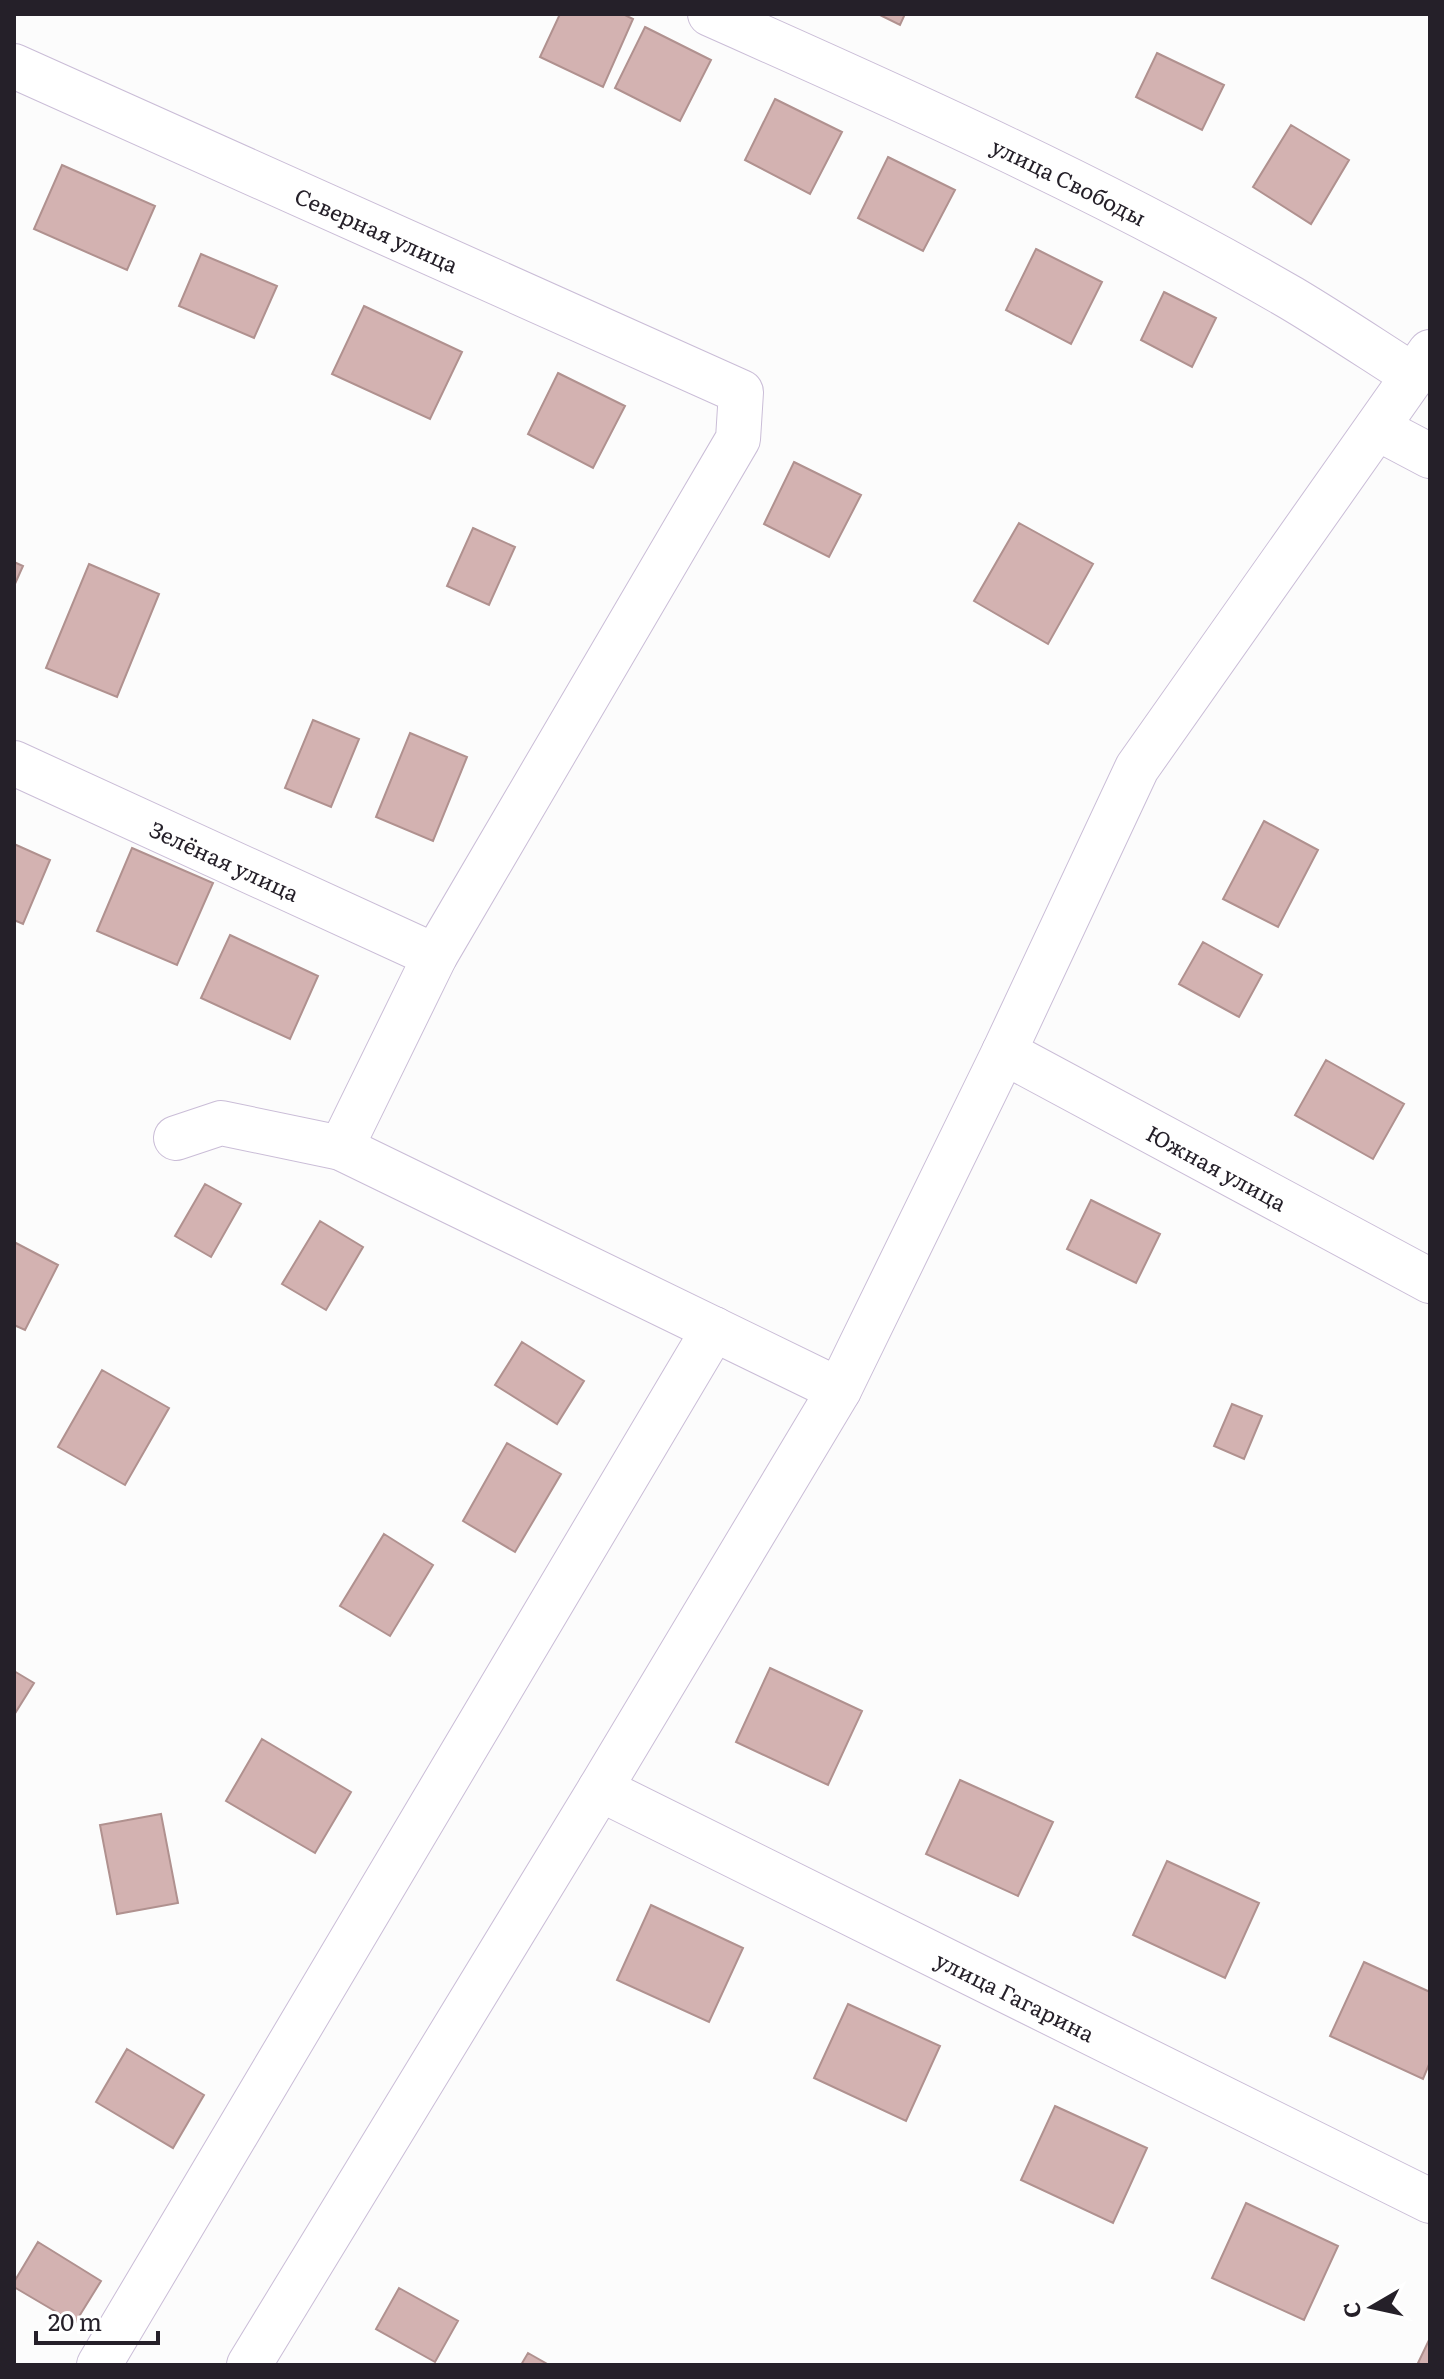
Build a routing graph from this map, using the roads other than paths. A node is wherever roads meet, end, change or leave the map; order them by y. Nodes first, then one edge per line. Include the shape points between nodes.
1 (710, 14) edge
2 (14, 66) edge
3 (1422, 364) edge
4 (1377, 428) junction
5 (1430, 456) edge
6 (14, 763) edge
7 (435, 956) junction
8 (1004, 1052) junction
9 (176, 1138) dead end
10 (341, 1148) junction
11 (1430, 1281) edge
12 (714, 1329) junction
13 (839, 1390) junction
14 (600, 1789) junction
15 (1430, 2201) edge
16 (99, 2365) edge
17 (249, 2365) edge

1 - 3 street, улица Свободы via 1114,203
2 - 7 street, Северная улица via 741,392 738,439
3 - 4 street
4 - 5 street
4 - 8 street via 1137,768
6 - 7 street, Зелёная улица
7 - 10 street
8 - 11 street, Южная улица
8 - 13 street
9 - 10 street via 221,1123
10 - 12 street
12 - 13 street
12 - 16 street
13 - 14 street
14 - 15 street, улица Гагарина
14 - 17 street

